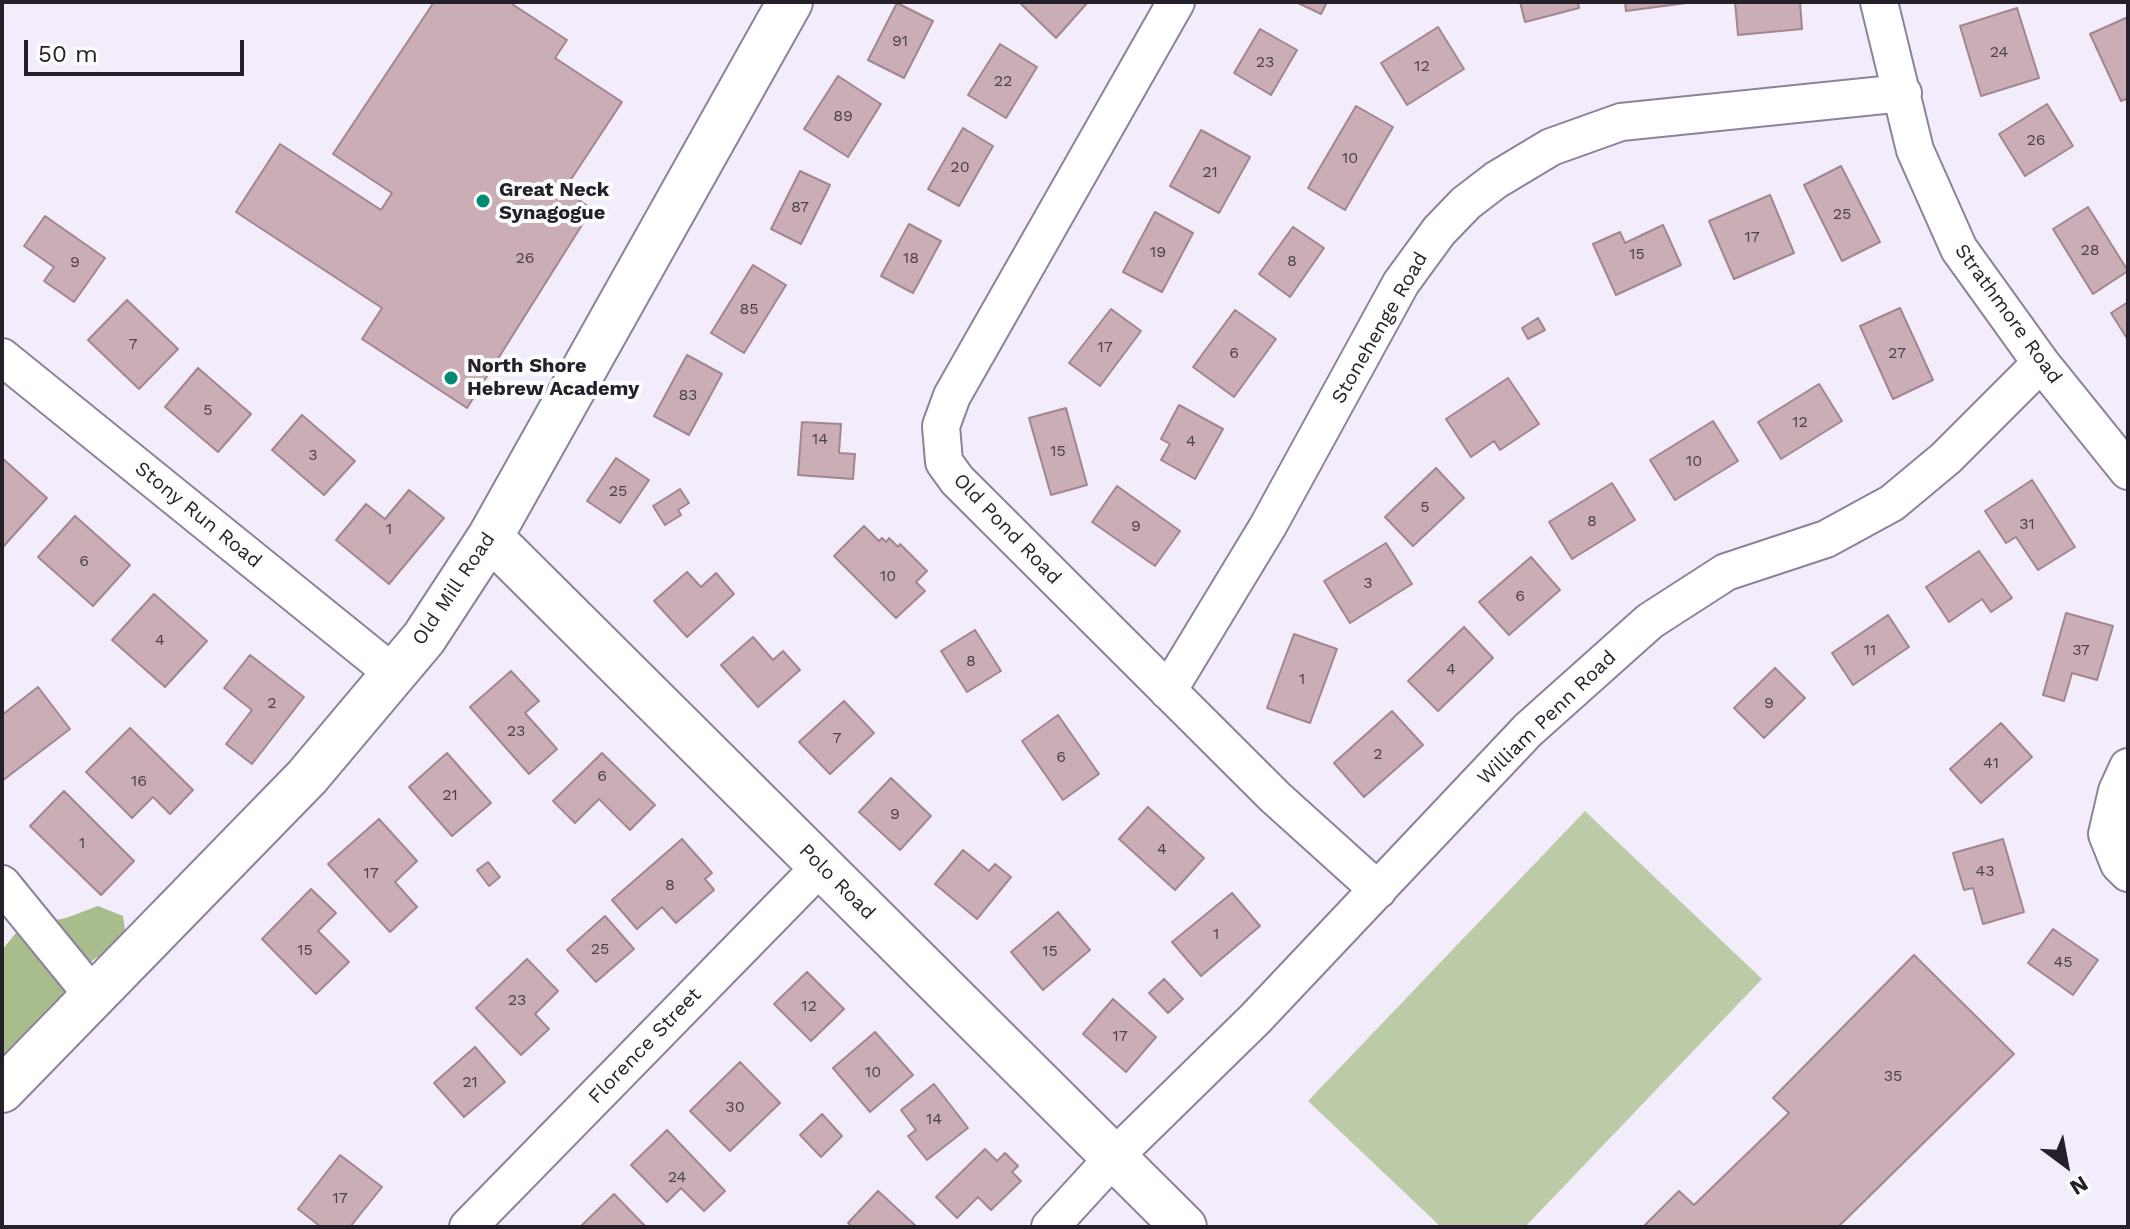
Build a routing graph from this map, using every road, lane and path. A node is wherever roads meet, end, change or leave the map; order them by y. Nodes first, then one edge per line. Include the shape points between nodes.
1 (790, 2) edge
2 (1176, 2) edge
3 (1879, 2) edge
4 (1903, 93) junction
5 (2, 357) edge
6 (2041, 363) junction
7 (2128, 471) edge
8 (490, 537) junction
9 (394, 674) junction
10 (1168, 691) junction
11 (2128, 767) edge
12 (821, 866) junction
13 (2128, 873) edge
14 (2, 884) edge
15 (1378, 890) junction
16 (94, 997) junction
17 (2, 1090) edge
18 (1114, 1157) junction
19 (468, 1227) edge
20 (1050, 1227) edge
21 (1184, 1227) edge

1 - 8 street, Old Mill Road
2 - 10 street, Old Pond Road via 952,396 941,426 944,462 957,480
3 - 4 street, Strathmore Road
4 - 6 street, Strathmore Road via 1915,150 1959,249
4 - 10 street, Stonehenge Road via 1621,122 1551,147 1466,203 1401,283 1268,526
5 - 9 street, Stony Run Road
6 - 7 street, Strathmore Road
6 - 15 street, William Penn Road via 1946,458 1892,503 1826,539 1726,572 1650,621 1528,730
8 - 9 street, Old Mill Road
8 - 12 street, Polo Road
9 - 16 street, Old Mill Road via 307,777
10 - 15 street, Old Pond Road
11 - 13 street via 2107,834
12 - 18 street, Polo Road
12 - 19 street, Florence Street
14 - 16 street
15 - 18 street, William Penn Road
16 - 17 street, Old Mill Road
18 - 20 street, William Penn Road
18 - 21 street, Polo Road

